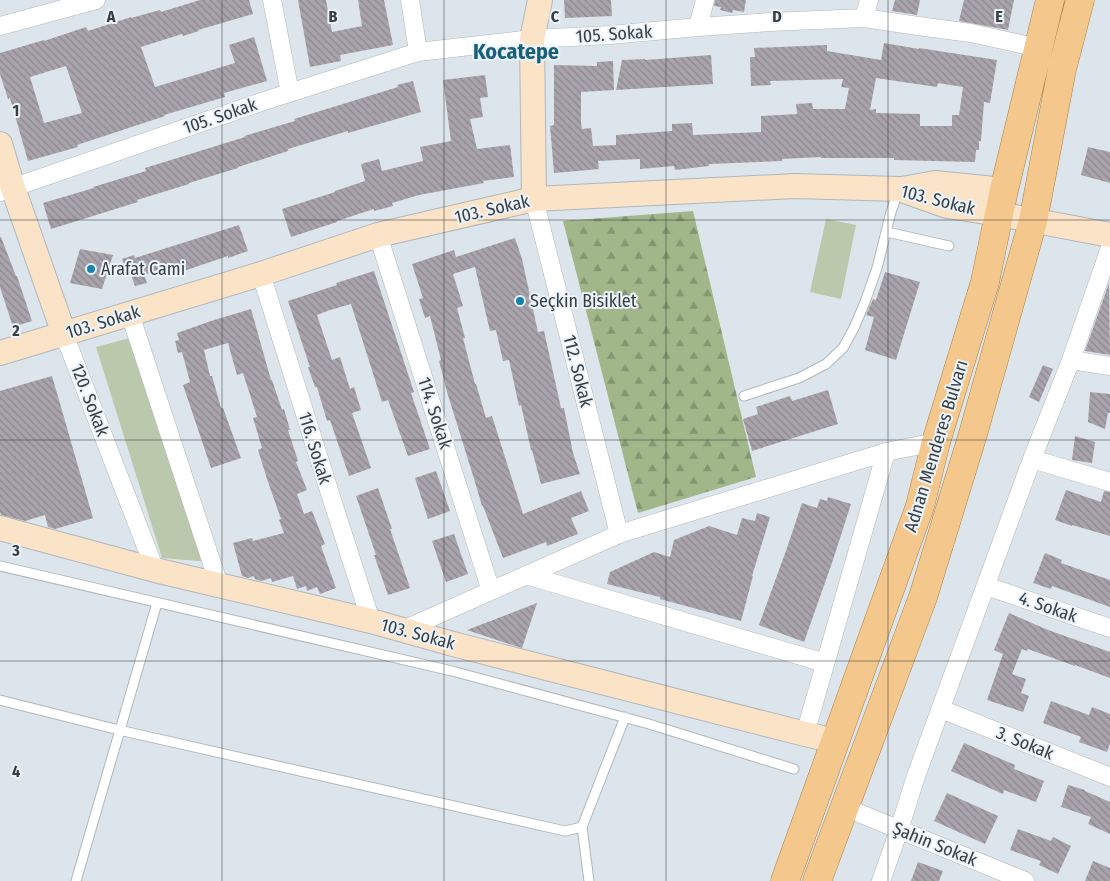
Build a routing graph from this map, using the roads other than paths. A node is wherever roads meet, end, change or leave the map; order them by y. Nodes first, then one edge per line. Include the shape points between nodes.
1 (96, 0) edge
2 (272, 0) edge
3 (410, 0) edge
4 (540, 0) edge
5 (705, 0) edge
6 (868, 0) edge
7 (1050, 0) edge
8 (1080, 0) edge
9 (864, 18) junction
10 (0, 26) edge
11 (698, 27) junction
12 (532, 39) junction
13 (1039, 48) junction
14 (418, 52) junction
15 (290, 93) junction
16 (0, 144) edge
17 (900, 189) junction
18 (6, 190) edge
19 (534, 199) junction
20 (1002, 202) junction
21 (1033, 221) junction
22 (887, 232) junction
23 (378, 235) junction
24 (1110, 236) edge
25 (949, 246) dead end
26 (1110, 248) edge
27 (262, 274) junction
28 (130, 314) junction
29 (64, 334) junction
30 (0, 353) edge
31 (1071, 360) junction
32 (1110, 366) edge
33 (744, 396) dead end
34 (936, 442) junction
35 (886, 452) junction
36 (1032, 459) junction
37 (1110, 482) edge
38 (0, 528) edge
39 (620, 534) junction
40 (0, 566) edge
41 (155, 570) junction
42 (526, 576) junction
43 (219, 585) junction
44 (986, 586) junction
45 (491, 591) junction
46 (157, 603) junction
47 (371, 621) junction
48 (1110, 628) edge
49 (403, 630) junction
50 (825, 664) junction
51 (0, 700) edge
52 (941, 710) junction
53 (625, 717) junction
54 (119, 730) junction
55 (805, 734) junction
56 (835, 741) junction
57 (794, 769) dead end
58 (1110, 777) edge
59 (844, 807) junction
60 (582, 828) junction
61 (899, 830) junction
62 (76, 881) edge
63 (589, 881) edge
64 (785, 881) edge
65 (817, 881) edge
66 (881, 881) edge
67 (1025, 881) edge

1 - 10 street
2 - 15 street
3 - 14 street
4 - 12 street, 112. Sokak
5 - 11 street
6 - 9 street
7 - 13 main road, Adnan Menderes Bulvarı
8 - 21 main road, Adnan Menderes Bulvarı via 1062,69
9 - 11 street, 105. Sokak
9 - 13 street, 105. Sokak via 971,33
11 - 12 street, 105. Sokak
12 - 14 street, 105. Sokak
12 - 19 street, 112. Sokak
13 - 20 main road, Adnan Menderes Bulvarı
14 - 15 street, 105. Sokak
15 - 18 street, 105. Sokak
16 - 18 street, 120. Sokak
17 - 19 street, 103. Sokak via 795,186
17 - 20 street, 103. Sokak via 935,183
17 - 22 lane
18 - 29 street, 120. Sokak
19 - 23 street, 103. Sokak
19 - 39 street, 112. Sokak
20 - 21 street, 103. Sokak
20 - 34 main road, Adnan Menderes Bulvarı via 985,282
21 - 24 street, 103. Sokak
21 - 59 main road, Adnan Menderes Bulvarı via 973,434 922,597
22 - 25 lane
22 - 33 lane via 865,302 842,348 826,364 799,378
23 - 27 street, 103. Sokak
23 - 45 street, 114. Sokak
26 - 31 street
27 - 28 street, 103. Sokak
27 - 47 street, 116. Sokak
28 - 29 street, 103. Sokak
28 - 43 street
29 - 30 street, 103. Sokak
29 - 41 street, 120. Sokak
31 - 32 street
31 - 36 street
34 - 35 street
34 - 56 main road, Adnan Menderes Bulvarı via 920,506
35 - 39 street
35 - 50 street
36 - 37 street
36 - 44 street
38 - 41 street, 103. Sokak
39 - 42 street
40 - 46 lane
41 - 43 street, 103. Sokak
42 - 45 street
42 - 50 street
43 - 47 street, 103. Sokak
44 - 48 street, 4. Sokak
44 - 52 street
45 - 49 street
46 - 53 lane via 452,671
46 - 54 lane
47 - 49 street, 103. Sokak
49 - 55 street, 103. Sokak
50 - 55 street
51 - 54 lane
52 - 58 street, 3. Sokak
52 - 61 street
53 - 57 lane
53 - 60 lane
54 - 60 lane via 565,831
54 - 62 lane
55 - 56 street, 103. Sokak
56 - 64 main road, Adnan Menderes Bulvarı
59 - 61 street, Şahin Sokak
59 - 65 main road, Adnan Menderes Bulvarı
60 - 63 lane
61 - 66 street
61 - 67 street, Şahin Sokak

